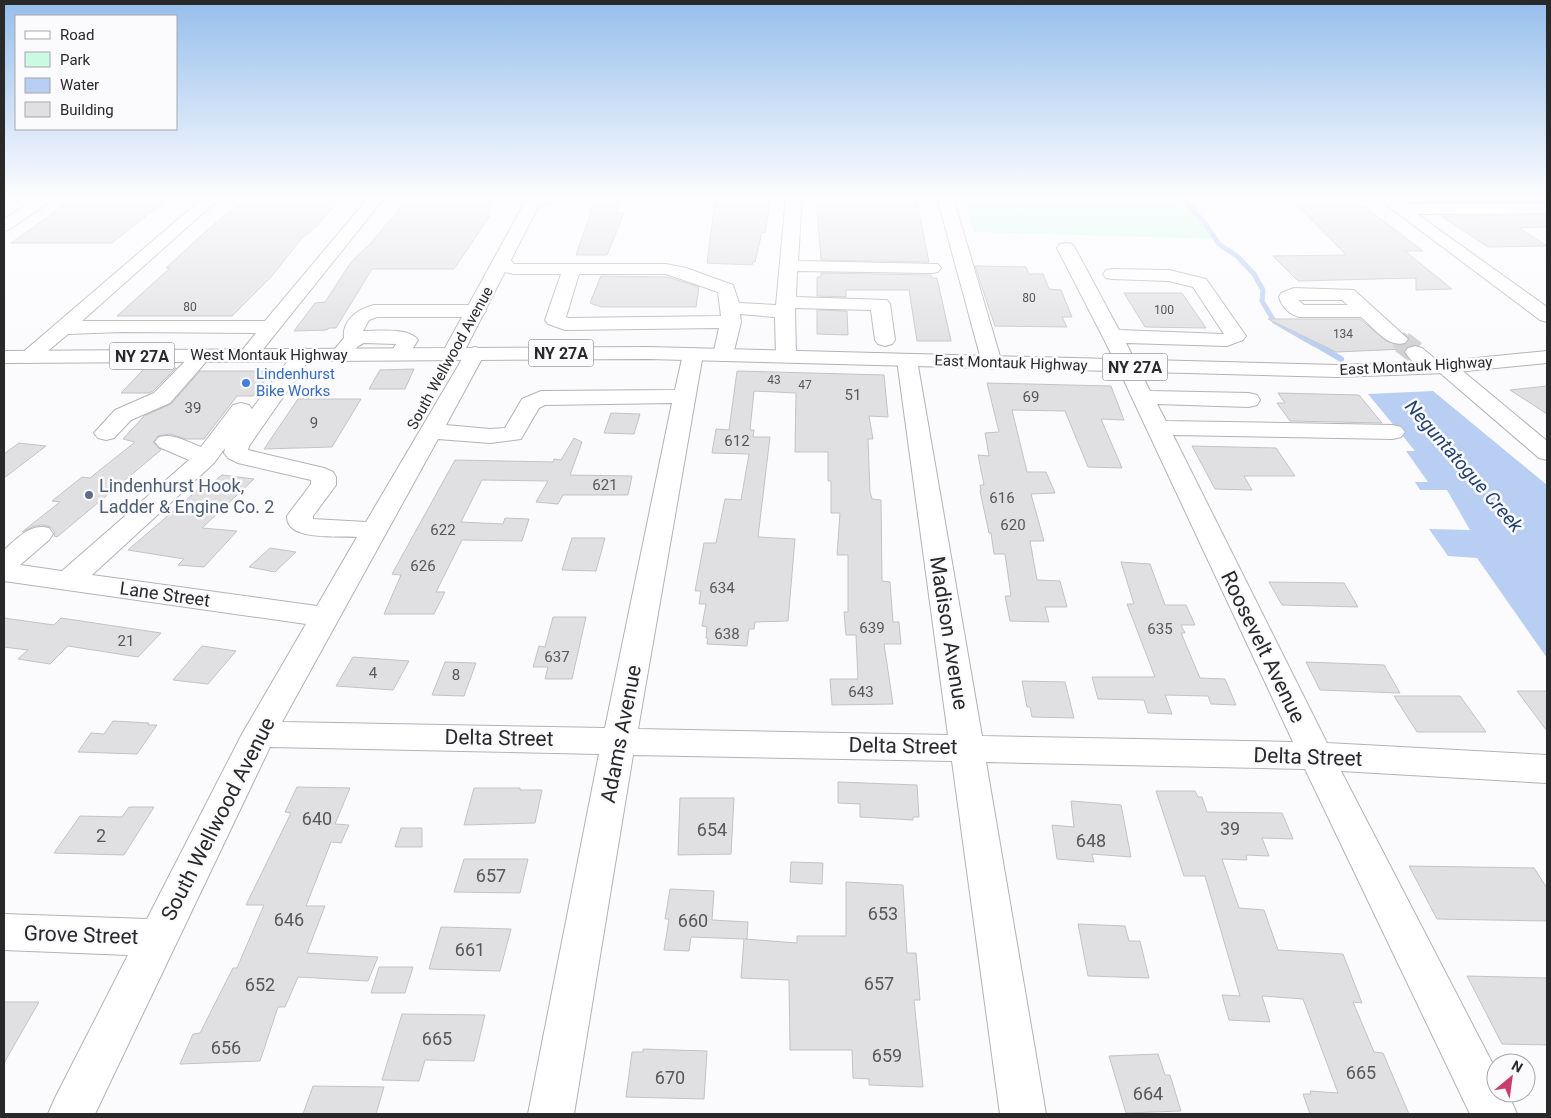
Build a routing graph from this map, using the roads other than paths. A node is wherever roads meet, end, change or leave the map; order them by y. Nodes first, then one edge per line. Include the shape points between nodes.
1 (152, 249) edge
2 (335, 249) edge
3 (514, 249) edge
4 (523, 249) edge
5 (791, 249) edge
6 (960, 249) edge
7 (1067, 249) edge
8 (1456, 249) edge
9 (508, 265) junction
10 (790, 266) junction
11 (572, 268) junction
12 (932, 268) dead end
13 (1112, 274) dead end
14 (786, 307) junction
15 (476, 312) junction
16 (1366, 312) dead end
17 (731, 315) junction
18 (1547, 316) edge
19 (272, 327) junction
20 (61, 328) junction
21 (1112, 336) junction
22 (354, 339) junction
23 (1398, 339) tunnel mouth
24 (896, 350) junction
25 (1415, 352) tunnel mouth
26 (464, 353) junction
27 (248, 354) junction
28 (303, 354) junction
29 (340, 354) junction
30 (400, 354) junction
31 (693, 354) junction
32 (202, 355) junction
33 (723, 355) junction
34 (786, 356) junction
35 (4, 357) edge
36 (29, 357) junction
37 (1546, 358) edge
38 (992, 363) junction
39 (1128, 366) junction
40 (1439, 367) junction
41 (1228, 368) junction
42 (685, 396) junction
43 (1142, 398) junction
44 (1249, 400) junction
45 (243, 409) dead end
46 (1157, 428) junction
47 (1270, 430) junction
48 (1547, 430) edge
49 (431, 431) junction
50 (1393, 432) dead end
51 (1521, 432) junction
52 (106, 433) dead end
53 (167, 442) dead end
54 (1547, 453) edge
55 (206, 458) junction
56 (375, 530) junction
57 (40, 534) dead end
58 (4, 564) edge
59 (4, 572) edge
60 (68, 581) junction
61 (326, 617) junction
62 (259, 734) junction
63 (619, 740) junction
64 (966, 748) junction
65 (1316, 756) junction
66 (1547, 769) edge
67 (4, 932) edge
68 (158, 938) junction
69 (71, 1114) edge
70 (551, 1114) edge
71 (1023, 1114) edge
72 (1494, 1114) edge

1 - 20 street
2 - 19 street
3 - 9 street, South Wellwood Avenue
4 - 9 street, South Wellwood Avenue
5 - 10 street
6 - 38 street
7 - 21 street, Roosevelt Avenue
8 - 18 street
9 - 11 street
9 - 15 street, South Wellwood Avenue
9 - 26 street, South Wellwood Avenue
10 - 12 street
10 - 14 street
11 - 17 street via 680,272 726,290 731,300
11 - 17 street via 555,320 565,324
13 - 21 street via 1194,280 1236,336 1227,340
14 - 17 street
14 - 24 street, Madison Avenue via 880,304
14 - 34 street
15 - 22 street via 374,311 362,316 353,331
15 - 26 street, South Wellwood Avenue
16 - 23 street
17 - 33 street
19 - 20 street
19 - 27 street
20 - 36 street
21 - 39 street, Roosevelt Avenue
22 - 29 street
22 - 30 street via 408,340
24 - 34 street, East Montauk Highway / NY 27A
24 - 38 street, East Montauk Highway / NY 27A
24 - 64 street, Madison Avenue
25 - 40 street
26 - 30 street, West Montauk Highway / NY 27A
26 - 31 street, East Montauk Highway / NY 27A
26 - 49 street, South Wellwood Avenue
26 - 56 street, South Wellwood Avenue via 387,473 374,508
27 - 28 street, West Montauk Highway / NY 27A
27 - 32 street, West Montauk Highway / NY 27A
28 - 29 street, West Montauk Highway / NY 27A
28 - 56 street via 237,446 236,453 324,477 323,485 300,516 301,523
29 - 30 street, West Montauk Highway / NY 27A
31 - 33 street, East Montauk Highway / NY 27A
31 - 42 street, Adams Avenue
32 - 36 street, West Montauk Highway / NY 27A
32 - 52 street via 162,398 123,415
33 - 34 street, East Montauk Highway / NY 27A
35 - 36 street, West Montauk Highway / NY 27A
37 - 40 street, East Montauk Highway / NY 27A
38 - 39 street, East Montauk Highway / NY 27A
39 - 41 street, East Montauk Highway / NY 27A
39 - 43 street, Roosevelt Avenue
40 - 41 street, East Montauk Highway / NY 27A via 1337,371
40 - 51 street
41 - 44 street
42 - 49 street via 541,398 530,404 513,434 490,436
42 - 63 street, Adams Avenue
43 - 44 street
43 - 46 street, Roosevelt Avenue
44 - 47 street
45 - 55 street
46 - 47 street
46 - 65 street, Roosevelt Avenue
47 - 50 street
48 - 51 street
49 - 56 street, South Wellwood Avenue
51 - 54 street
53 - 55 street
55 - 60 street
56 - 61 street, South Wellwood Avenue
57 - 58 street
59 - 60 street, Lane Street
60 - 61 street, Lane Street
61 - 62 street, South Wellwood Avenue
62 - 63 street, Delta Street
62 - 68 street, South Wellwood Avenue
63 - 64 street, Delta Street
63 - 70 street, Adams Avenue
64 - 65 street, Delta Street
64 - 71 street, Madison Avenue
65 - 66 street, Delta Street
65 - 72 street, Roosevelt Avenue
67 - 68 street, Grove Street
68 - 69 street, South Wellwood Avenue

